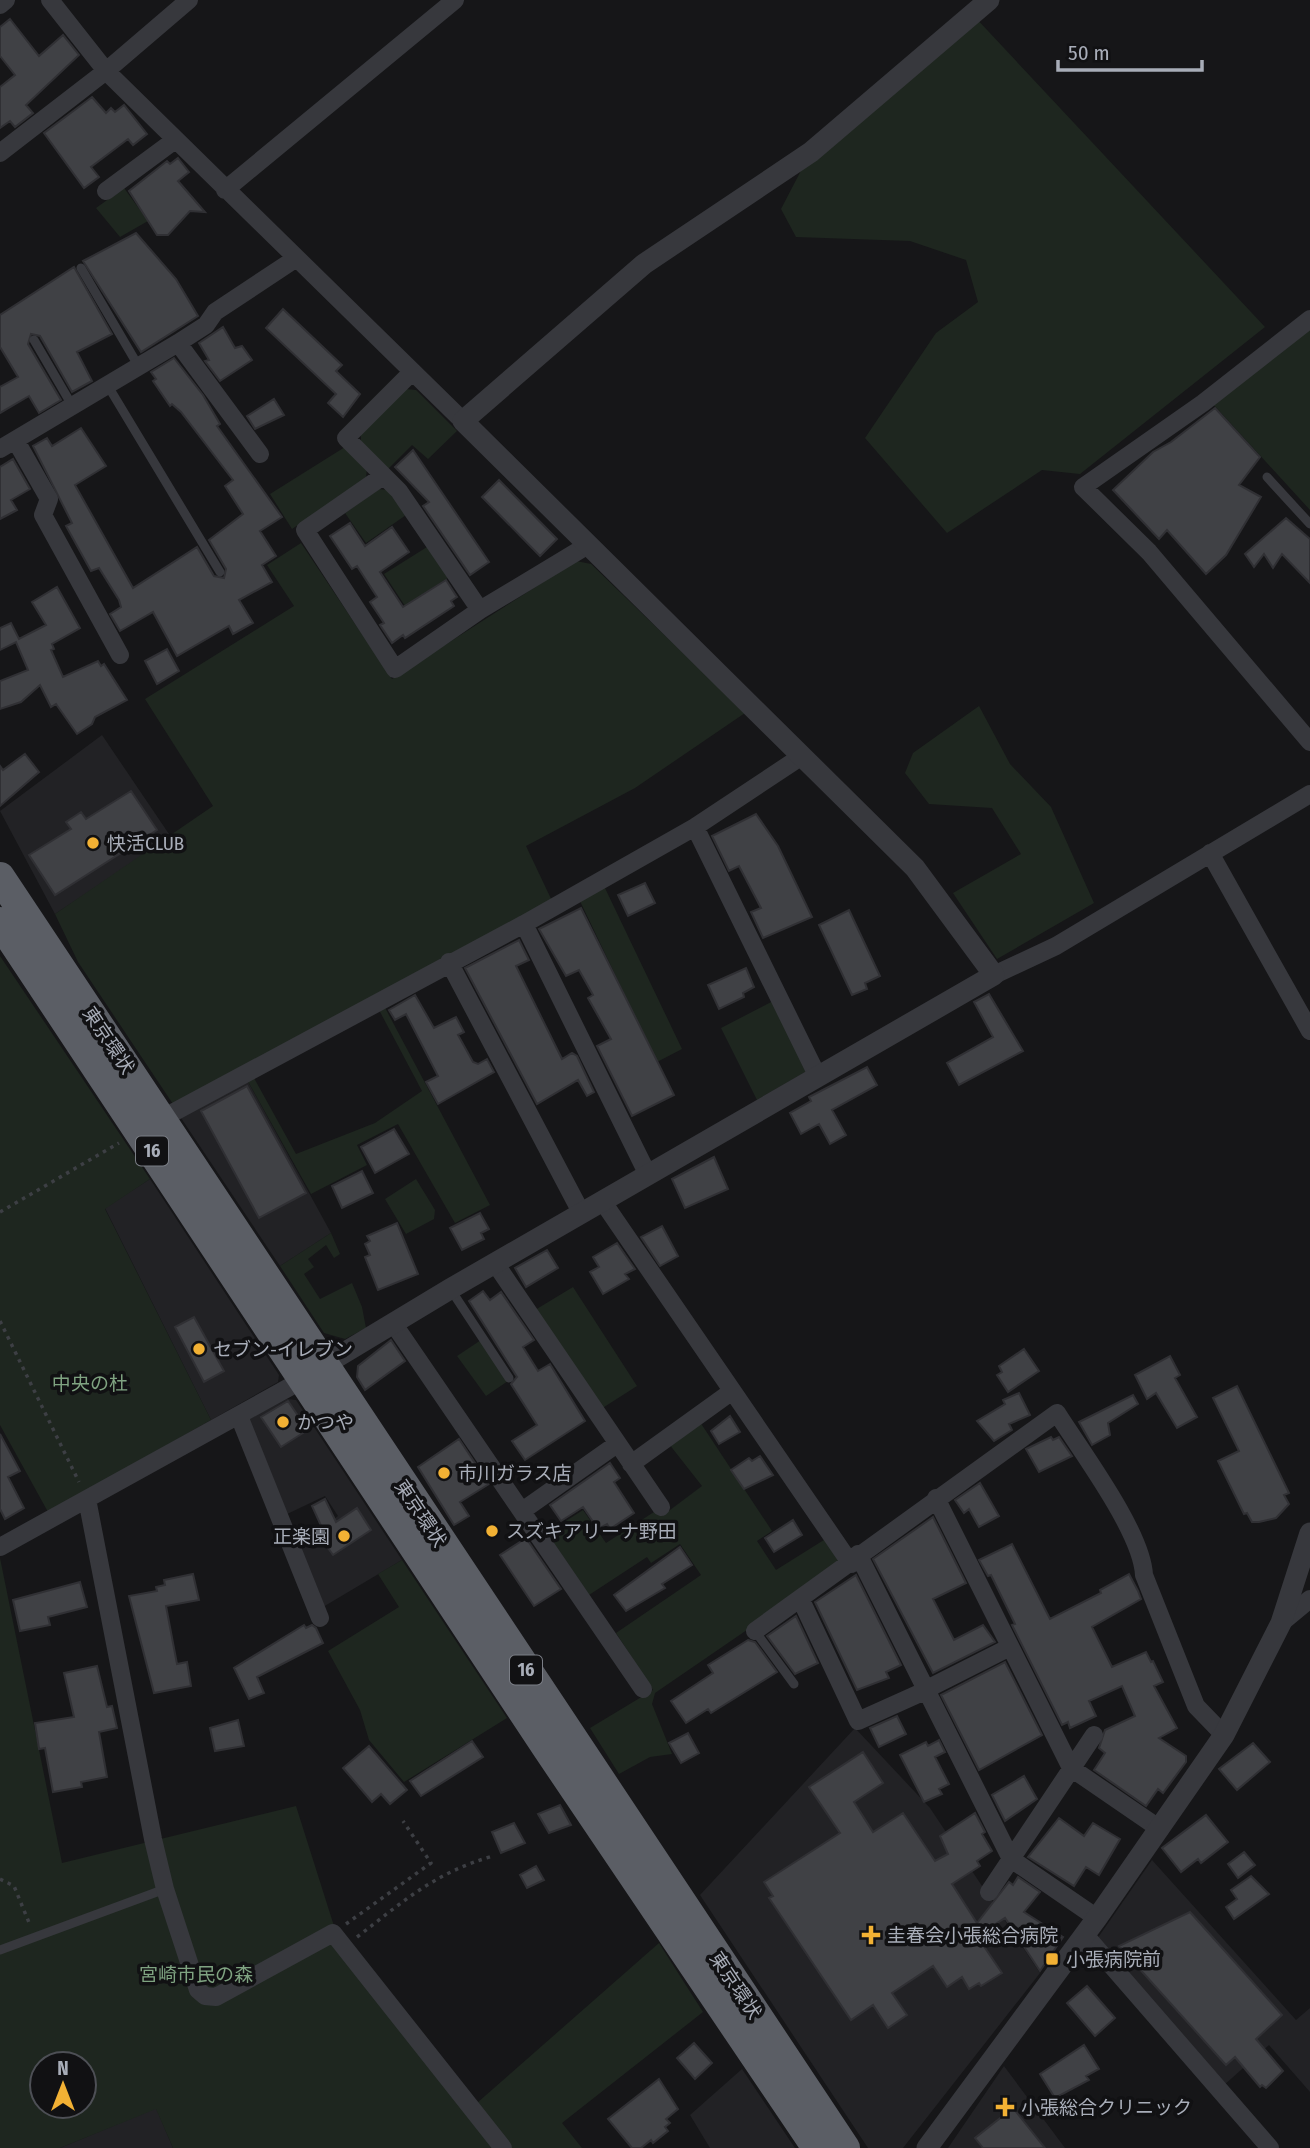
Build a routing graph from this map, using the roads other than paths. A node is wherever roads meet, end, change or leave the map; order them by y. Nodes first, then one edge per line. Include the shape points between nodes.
1 (6, 0) edge
2 (50, 0) edge
3 (189, 0) edge
4 (454, 0) edge
5 (989, 0) edge
6 (0, 5) edge
7 (106, 71) junction
8 (175, 140) junction
9 (0, 153) edge
10 (225, 190) junction
11 (106, 191) dead end
12 (295, 259) junction
13 (82, 268) dead end
14 (1310, 319) edge
15 (34, 340) dead end
16 (178, 343) junction
17 (139, 367) junction
18 (412, 372) junction
19 (108, 386) junction
20 (73, 407) junction
21 (463, 421) junction
22 (8, 445) edge
23 (260, 454) dead end
24 (383, 476) junction
25 (1267, 477) dead end
26 (1310, 524) edge
27 (588, 545) junction
28 (220, 572) dead end
29 (480, 610) junction
30 (120, 655) dead end
31 (1310, 742) edge
32 (802, 756) junction
33 (1310, 794) edge
34 (695, 827) junction
35 (0, 851) edge
36 (1210, 853) junction
37 (0, 877) edge
38 (0, 922) edge
39 (524, 924) junction
40 (449, 962) junction
41 (59, 966) junction
42 (994, 975) junction
43 (1310, 1031) edge
44 (818, 1077) junction
45 (163, 1118) junction
46 (648, 1175) junction
47 (603, 1202) junction
48 (582, 1214) junction
49 (495, 1263) junction
50 (450, 1289) junction
51 (393, 1323) junction
52 (313, 1372) junction
53 (509, 1378) dead end
54 (732, 1392) junction
55 (239, 1416) junction
56 (617, 1444) junction
57 (631, 1464) junction
58 (936, 1498) junction
59 (87, 1499) junction
60 (661, 1507) dead end
61 (522, 1511) junction
62 (1310, 1533) edge
63 (0, 1547) edge
64 (855, 1559) junction
65 (1310, 1599) edge
66 (801, 1600) junction
67 (320, 1618) dead end
68 (1281, 1623) junction
69 (755, 1631) joint
70 (1010, 1647) junction
71 (794, 1684) dead end
72 (643, 1689) dead end
73 (927, 1690) junction
74 (1094, 1735) dead end
75 (1224, 1735) junction
76 (1071, 1768) junction
77 (1160, 1829) junction
78 (1011, 1859) junction
79 (165, 1889) junction
80 (989, 1892) dead end
81 (1091, 1927) junction
82 (0, 1950) edge
83 (503, 2148) edge
84 (817, 2148) edge
85 (845, 2148) edge
86 (927, 2148) edge
87 (1270, 2148) edge

1 - 6 street
2 - 7 street
3 - 7 street
4 - 10 street
5 - 21 street via 811,152 644,264
7 - 8 street
7 - 9 street
8 - 10 street
8 - 11 street
10 - 12 street
12 - 16 street
12 - 18 street
13 - 17 lane
14 - 31 street via 1203,403 1083,487 1149,552
15 - 20 lane
16 - 17 street
16 - 23 street
17 - 19 street
18 - 21 street
18 - 24 street via 346,438
19 - 20 street
19 - 28 lane
20 - 22 street
21 - 27 street
22 - 30 street via 49,499 43,515
24 - 29 street via 400,491
24 - 29 street via 304,530 395,669
25 - 26 lane
27 - 29 street
27 - 32 street
32 - 34 street
32 - 42 street via 915,868
33 - 36 street
34 - 39 street
34 - 44 street
35 - 41 highway, 16
36 - 42 street via 1056,946
36 - 43 street
37 - 41 highway, 東京環状 / 16
38 - 52 highway, 東京環状 / 16
39 - 40 street
39 - 46 street
40 - 45 street
40 - 48 street
41 - 45 highway, 東京環状 / 16
42 - 44 street
44 - 46 street
45 - 52 highway, 東京環状 / 16
46 - 47 street
47 - 48 street
47 - 54 street
48 - 49 street
49 - 50 street
49 - 56 street
50 - 51 street
50 - 53 lane
51 - 52 street
51 - 61 street
52 - 55 street
52 - 84 highway, 東京環状 / 16 via 540,1737
52 - 85 highway, 東京環状 / 16
54 - 57 street
54 - 64 street
55 - 59 street
55 - 67 street
56 - 57 street
56 - 61 street
57 - 60 street
58 - 64 street
58 - 70 street
58 - 75 street via 1057,1413 1120,1513 1196,1706
59 - 63 street
59 - 79 street
61 - 72 street
62 - 68 street
64 - 66 street
64 - 73 street
65 - 68 street
66 - 69 street
66 - 73 street via 858,1721
68 - 75 street
69 - 71 lane
70 - 73 street
70 - 76 street
73 - 78 street
74 - 76 street
75 - 77 street
76 - 77 street
76 - 78 street
77 - 81 street
78 - 80 street
78 - 81 street
79 - 82 lane
79 - 83 street via 198,1990 205,1996 216,1997 339,1940
81 - 86 street
81 - 87 street

